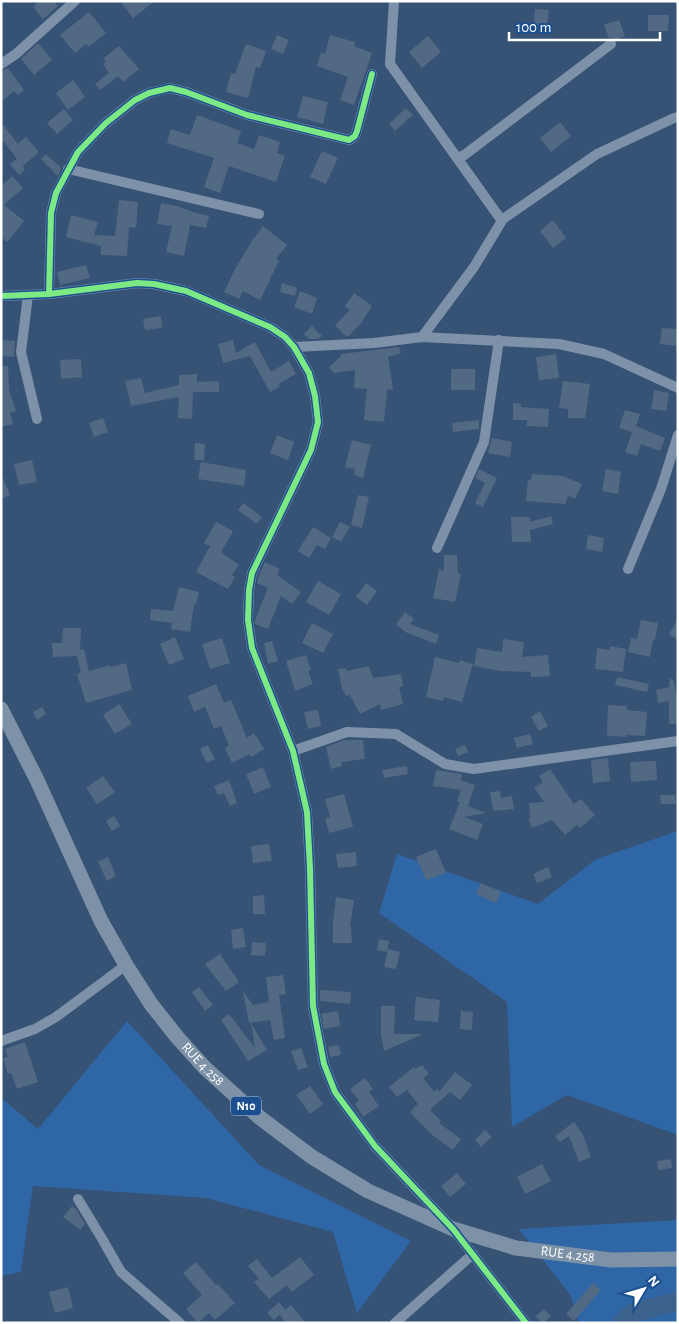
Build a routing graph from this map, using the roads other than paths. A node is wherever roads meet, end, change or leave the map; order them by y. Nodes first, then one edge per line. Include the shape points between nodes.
1 (75, 1) edge
2 (394, 1) edge
3 (611, 44) dead end
4 (1, 64) edge
5 (372, 74) dead end
6 (678, 117) edge
7 (457, 157) junction
8 (68, 169) junction
9 (259, 214) dead end
10 (502, 220) junction
11 (49, 294) junction
12 (28, 295) junction
13 (1, 296) edge
14 (422, 338) junction
15 (499, 340) junction
16 (294, 347) junction
17 (678, 388) edge
18 (37, 419) dead end
19 (678, 435) edge
20 (437, 548) dead end
21 (628, 569) dead end
22 (1, 709) edge
23 (678, 742) edge
24 (293, 751) junction
25 (126, 965) junction
26 (1, 1041) edge
27 (78, 1199) dead end
28 (453, 1229) junction
29 (473, 1254) junction
30 (678, 1259) edge
31 (180, 1323) edge
32 (395, 1323) edge
33 (526, 1323) edge

1 - 4 street
2 - 7 street via 390,64
3 - 7 street via 463,156
5 - 8 street via 357,131 349,140 247,115 170,88 148,94 106,123 78,152
6 - 10 street via 597,154
7 - 10 street
8 - 9 street
8 - 11 street via 56,193 51,213
10 - 14 street via 474,267
11 - 12 street
11 - 16 street via 137,283 168,286 270,327
12 - 13 street
12 - 18 street via 21,352
14 - 15 street
14 - 16 street
15 - 17 street via 559,344 604,354
15 - 20 street via 484,442
16 - 24 street via 309,373 318,422 311,450 252,574 248,620 252,648
19 - 21 street via 661,489
22 - 25 highway, RUE 4.258 / N10
23 - 24 street via 474,769 445,764 396,734 346,732
24 - 28 street via 307,812 313,1006 324,1064 335,1092 375,1146
25 - 26 street via 56,1017 35,1029
25 - 28 highway, RUE 4.258 / N10 via 151,1004 183,1043 205,1068 259,1117 312,1157 368,1191
27 - 31 street via 121,1272
28 - 29 street
28 - 30 highway, RUE 4.258 / N10 via 516,1248 611,1260
29 - 32 street
29 - 33 street

